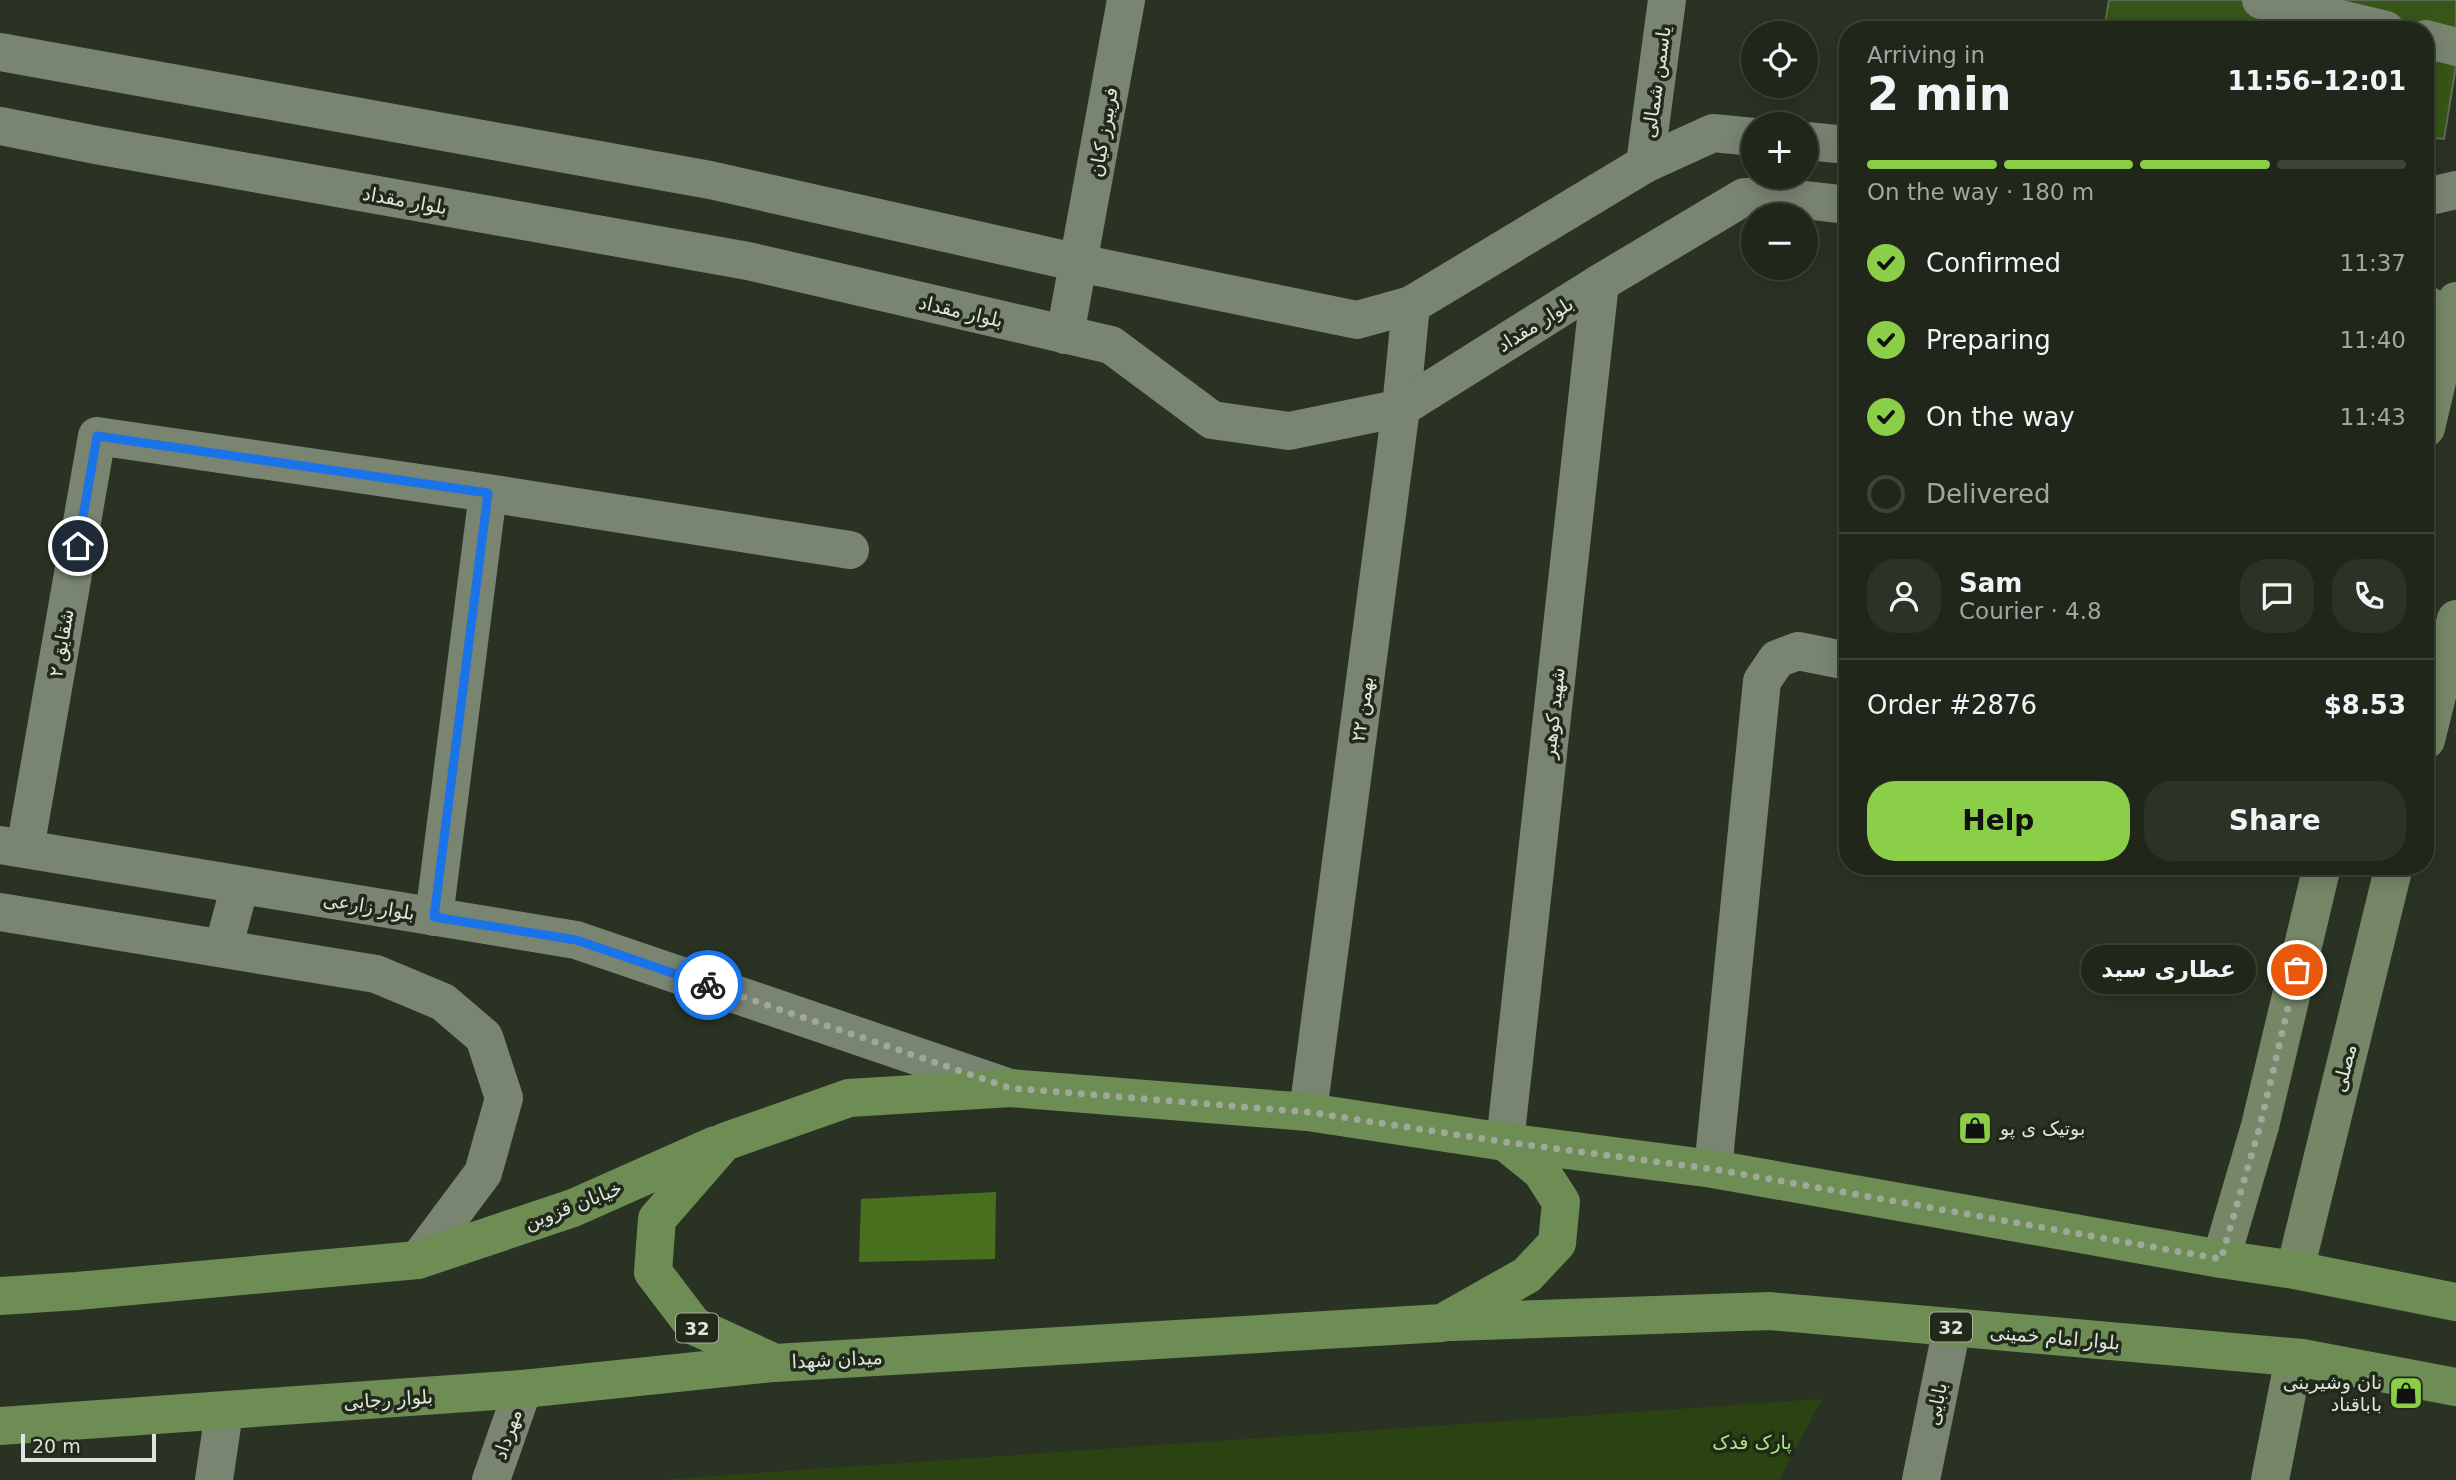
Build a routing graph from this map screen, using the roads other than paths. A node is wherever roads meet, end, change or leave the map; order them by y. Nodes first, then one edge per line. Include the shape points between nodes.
1 (1126, 0) edge
2 (1667, 0) edge
3 (2261, 0) edge
4 (2348, 21) edge
5 (2434, 41) edge
6 (2456, 47) edge
7 (0, 52) edge
8 (0, 125) edge
9 (1741, 135) edge
10 (1818, 142) edge
11 (1839, 144) edge
12 (1645, 164) junction
13 (2456, 190) edge
14 (2434, 195) edge
15 (1839, 204) edge
16 (1079, 263) junction
17 (1600, 283) junction
18 (1411, 305) junction
19 (2444, 309) edge
20 (1065, 335) junction
21 (2434, 375) edge
22 (1402, 408) junction
23 (488, 493) junction
24 (850, 550) dead end
25 (2456, 619) edge
26 (1839, 659) edge
27 (2445, 705) edge
28 (2434, 725) edge
29 (13, 847) edge
30 (2320, 875) edge
31 (2392, 875) edge
32 (240, 885) junction
33 (0, 912) edge
34 (434, 917) junction
35 (223, 949) junction
36 (1010, 1088) junction
37 (1308, 1112) junction
38 (724, 1142) junction
39 (1505, 1142) junction
40 (1713, 1169) junction
41 (2221, 1259) junction
42 (418, 1260) junction
43 (2295, 1270) junction
44 (0, 1296) edge
45 (2456, 1302) edge
46 (1442, 1323) junction
47 (1952, 1327) junction
48 (2294, 1358) junction
49 (775, 1363) junction
50 (2456, 1387) edge
51 (523, 1389) junction
52 (224, 1412) junction
53 (0, 1426) edge
54 (214, 1480) edge
55 (491, 1480) edge
56 (1921, 1480) edge
57 (2270, 1480) edge

1 - 16 street, فریبرز کیان
2 - 12 street, یاسمن شمالی
3 - 4 street
5 - 6 street
7 - 16 street via 710,180
8 - 20 street, بلوار مقداد via 748,261
9 - 12 street via 1713,133
10 - 11 street
12 - 18 street
13 - 14 street
15 - 17 street, بلوار مقداد via 1744,197
16 - 18 street via 1357,320
16 - 20 street, فریبرز کیان
17 - 22 street, بلوار مقداد
17 - 39 street, شهید کوهبر
18 - 22 street, ۲۲ بهمن
19 - 21 main road
20 - 22 street, بلوار مقداد via 1111,345 1212,420 1289,431
22 - 37 street, ۲۲ بهمن
23 - 24 street
23 - 29 street, شقایق ۲ via 97,436
23 - 34 street
25 - 27 main road
26 - 40 street via 1798,651 1777,659 1762,681
27 - 28 main road
29 - 32 street, بلوار زارعی
30 - 41 main road via 2260,1126
31 - 43 main road, مصلی
32 - 34 street, بلوار زارعی
32 - 35 street
33 - 35 street
34 - 36 street, بلوار زارعی via 576,940
35 - 42 street via 376,974 443,1002 484,1038 504,1098 483,1173
36 - 37 highway, میدان شهدا / 32
36 - 38 highway, میدان شهدا / 32 via 849,1097
37 - 39 highway, میدان شهدا / 32
38 - 42 highway, خیابان قزوین / 32 via 573,1208
38 - 49 highway, میدان شهدا / 32 via 657,1219 653,1272 694,1326
39 - 40 highway, 32
39 - 46 highway, میدان شهدا / 32 via 1541,1171 1561,1202 1557,1243 1527,1275
40 - 41 highway, 32
41 - 43 highway, 32
42 - 44 highway, 32
43 - 45 highway, 32
46 - 47 highway, بلوار امام خمینی / 32 via 1769,1311
46 - 49 highway, میدان شهدا / 32
47 - 48 highway, بلوار امام خمینی / 32
47 - 56 street, بابایی
48 - 50 highway, بلوار امام خمینی / 32
48 - 57 main road
49 - 51 highway, بلوار رجایی / 32
51 - 52 highway, بلوار رجایی / 32
51 - 55 street, مهرداد
52 - 53 highway, بلوار رجایی / 32
52 - 54 street

